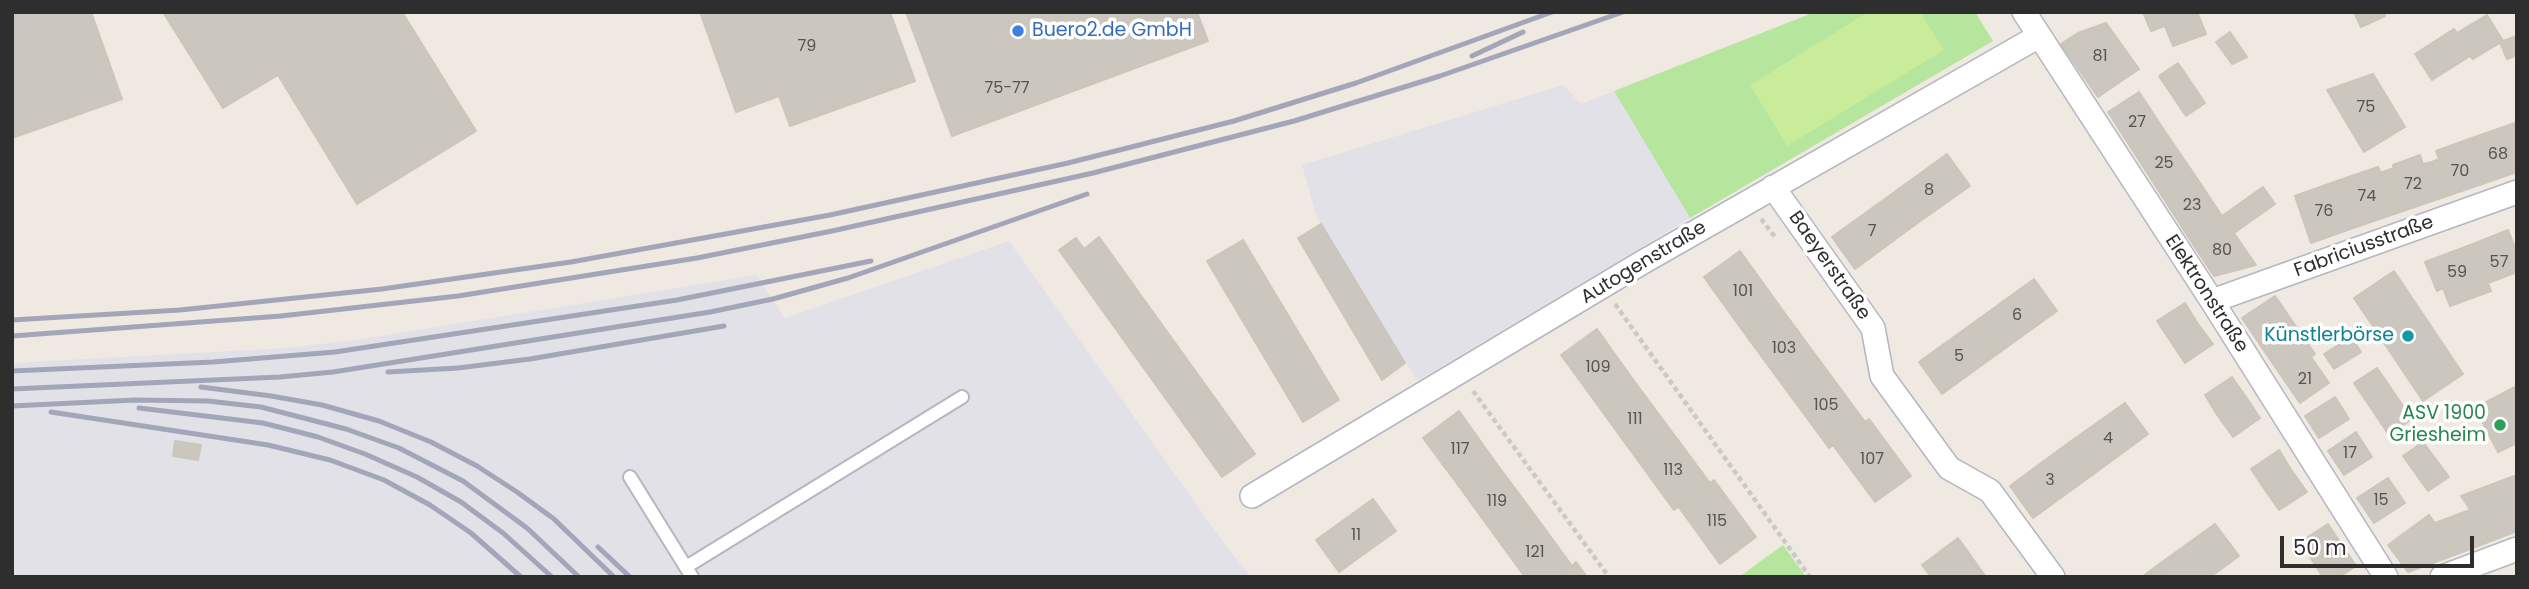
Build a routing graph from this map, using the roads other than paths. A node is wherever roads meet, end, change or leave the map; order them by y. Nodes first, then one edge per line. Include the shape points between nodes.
1 (2035, 21) edge
2 (1773, 187) junction
3 (2517, 192) edge
4 (2212, 301) junction
5 (962, 397) dead end
6 (631, 477) dead end
7 (1252, 496) dead end
8 (2517, 550) edge
9 (689, 572) edge
10 (2053, 577) edge
11 (2386, 577) edge
12 (2442, 577) edge

1 - 2 street, Autogenstraße
1 - 4 street, Elektronstraße
2 - 7 street, Autogenstraße
2 - 10 street, Baeyerstraße via 1872,328 1882,376 1897,397 1949,468 1990,491
3 - 4 street, Fabriciusstraße
4 - 11 street, Elektronstraße
5 - 9 lane
6 - 9 lane
8 - 12 street

